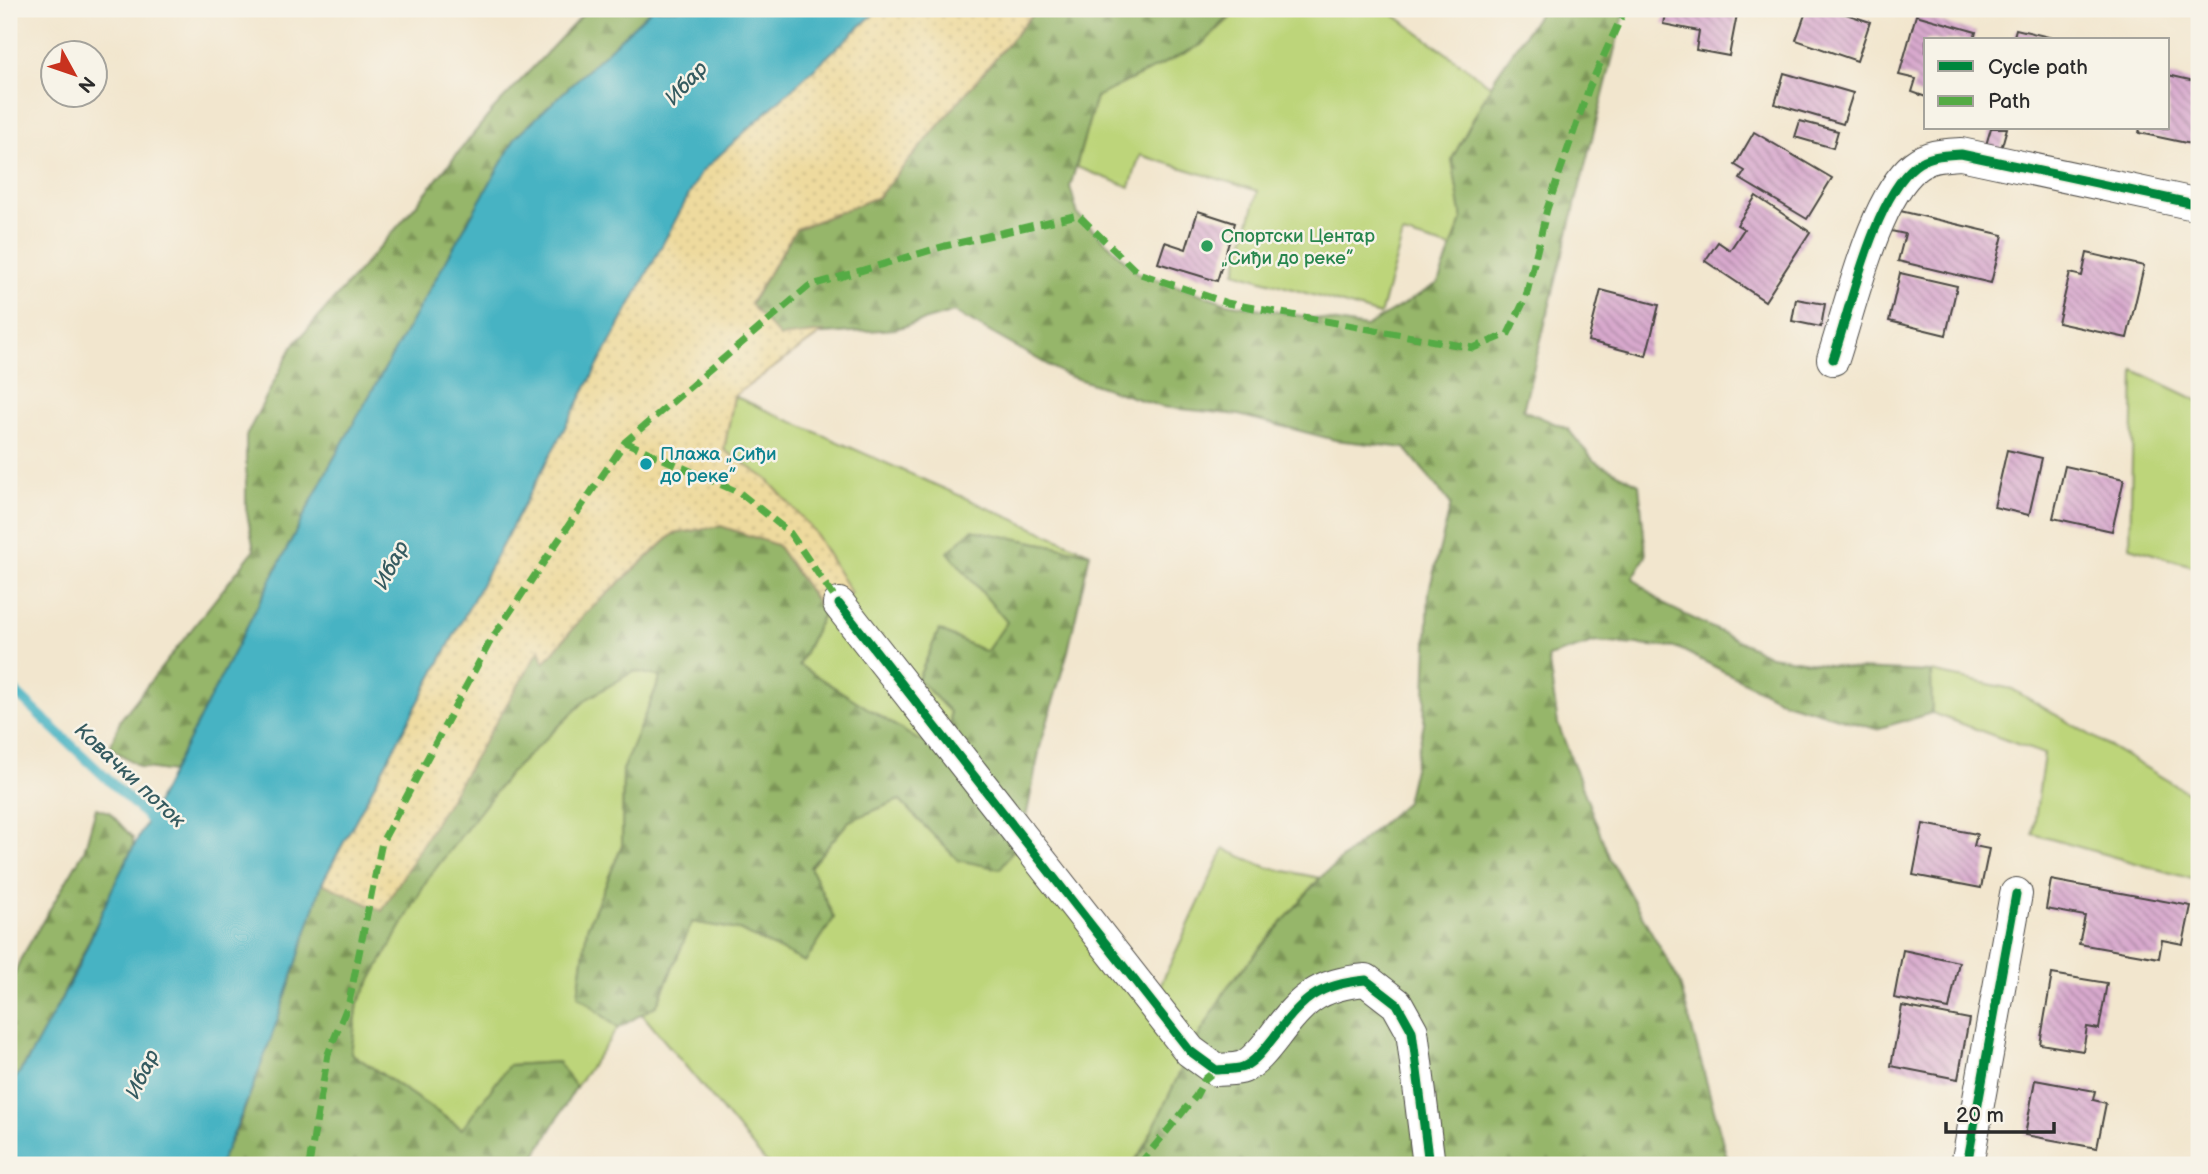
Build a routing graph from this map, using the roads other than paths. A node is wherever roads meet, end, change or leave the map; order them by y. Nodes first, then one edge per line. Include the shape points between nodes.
1 (2199, 205) edge
2 (1833, 359) dead end
3 (839, 604) dead end
4 (2016, 894) dead end
5 (1429, 1165) edge
6 (1967, 1165) edge

1 - 2 street via 1961,154 1931,156 1896,185 1882,209
3 - 5 street via 1190,1051 1216,1070 1243,1067 1265,1050 1312,993 1341,982 1366,980 1397,1004 1412,1031
4 - 6 street

